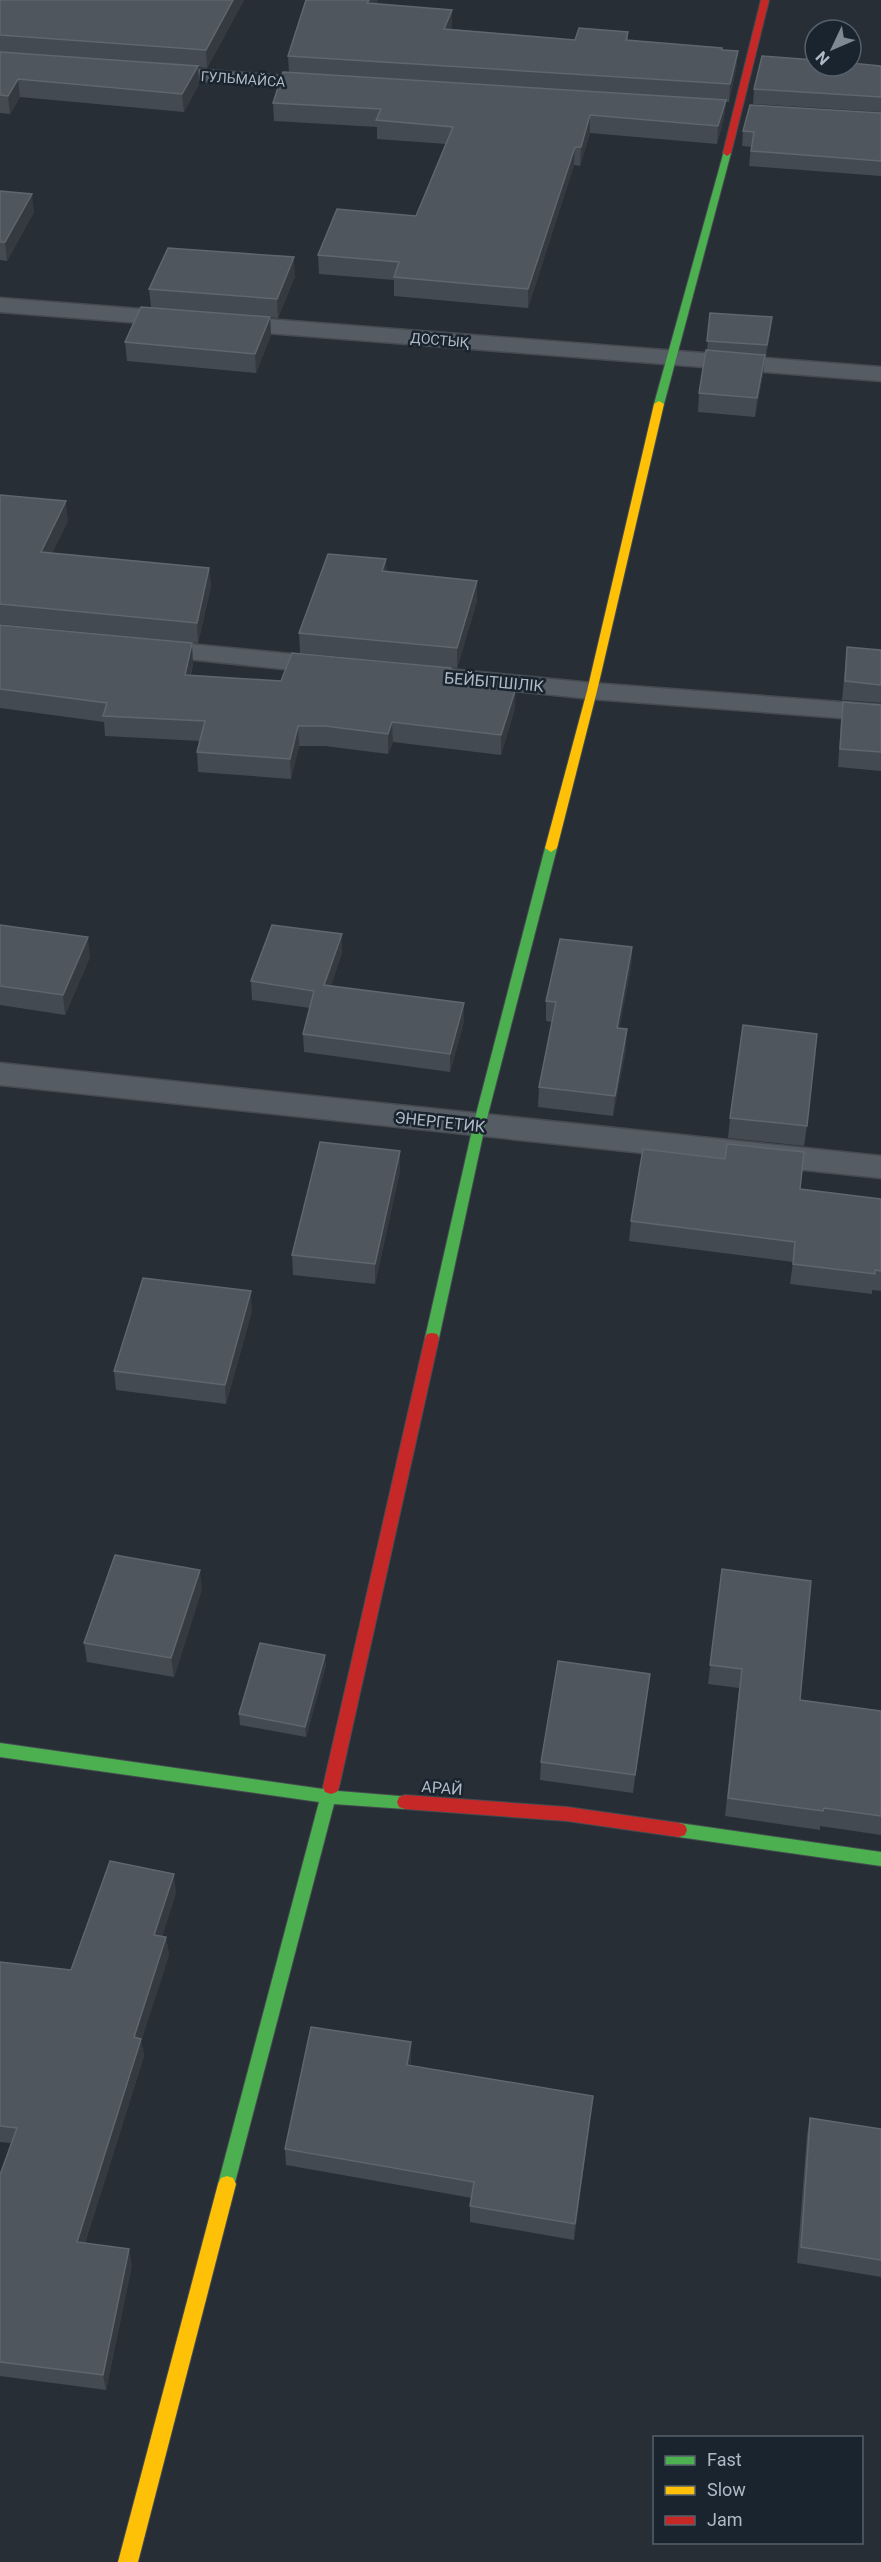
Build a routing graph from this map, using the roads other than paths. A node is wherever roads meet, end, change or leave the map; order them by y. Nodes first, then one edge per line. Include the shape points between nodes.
1 (765, 0) edge
2 (129, 71) edge
3 (341, 86) edge
4 (715, 109) edge
5 (739, 110) junction
6 (762, 112) edge
7 (0, 305) edge
8 (670, 358) junction
9 (881, 375) edge
10 (118, 646) edge
11 (592, 691) junction
12 (881, 714) edge
13 (0, 1074) edge
14 (479, 1126) junction
15 (881, 1167) edge
16 (0, 1750) edge
17 (329, 1797) junction
18 (881, 1859) edge
19 (128, 2562) edge

1 - 5 street
2 - 3 street, ГУЛЬМАЙСА
4 - 5 street
5 - 6 street
5 - 8 street
7 - 8 street, ДОСТЫҚ
8 - 9 street, ДОСТЫҚ
8 - 11 street
10 - 11 street, БЕЙБІТШІЛІК
11 - 12 street, БЕЙБІТШІЛІК
11 - 14 street
13 - 14 street, ЭНЕРГЕТИК
14 - 15 street, ЭНЕРГЕТИК
14 - 17 street
16 - 17 street, АРАЙ
17 - 18 street, АРАЙ via 567,1814
17 - 19 street

